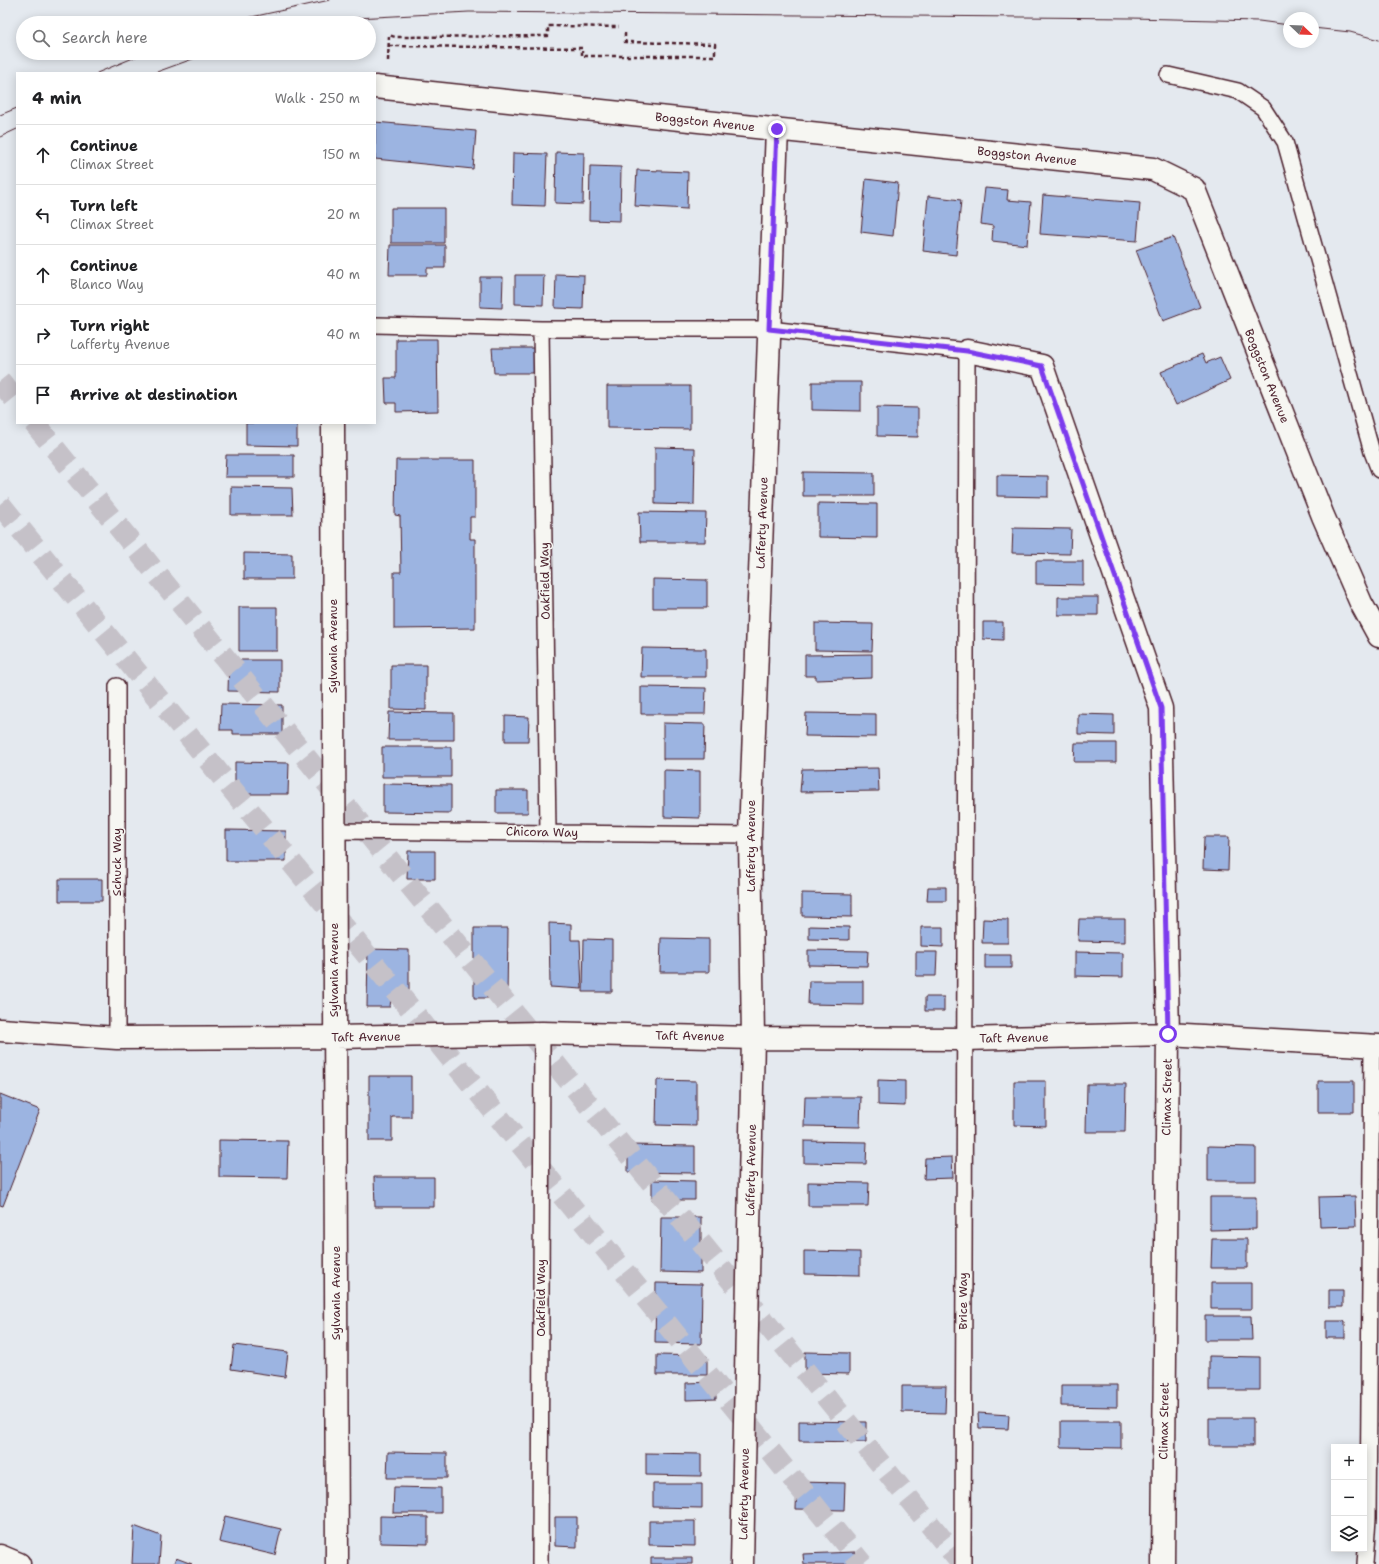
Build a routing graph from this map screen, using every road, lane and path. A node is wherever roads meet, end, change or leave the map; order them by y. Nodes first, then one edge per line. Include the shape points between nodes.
1 (619, 27) dead end
2 (625, 31) dead end
3 (389, 46) junction
4 (387, 66) dead end
5 (1168, 75) dead end
6 (376, 87) edge
7 (777, 129) junction
8 (376, 325) edge
9 (541, 329) junction
10 (769, 329) junction
11 (967, 351) junction
12 (333, 424) edge
13 (1379, 470) edge
14 (1379, 636) edge
15 (117, 686) dead end
16 (334, 831) junction
17 (548, 832) junction
18 (750, 835) junction
19 (0, 1030) edge
20 (542, 1033) junction
21 (1168, 1034) junction
22 (335, 1037) junction
23 (117, 1038) junction
24 (754, 1038) junction
25 (964, 1039) junction
26 (1376, 1046) edge
27 (0, 1556) edge
28 (19, 1564) edge
29 (337, 1564) edge
30 (540, 1564) edge
31 (742, 1564) edge
32 (963, 1564) edge
33 (1163, 1564) edge
34 (1365, 1564) edge

1 - 3 path via 548,26 548,36 389,36
2 - 3 path via 625,42 715,44 715,56 582,56 582,48
3 - 4 path
5 - 13 lane via 1238,91 1263,108 1285,142
6 - 7 street, Boggston Avenue
7 - 10 street, Lafferty Avenue
7 - 14 street, Boggston Avenue via 1153,169 1194,189 1323,516 1361,603
8 - 9 lane
9 - 10 lane
9 - 17 lane, Oakfield Way
10 - 11 lane
10 - 18 street, Lafferty Avenue
11 - 21 street, Climax Street via 1042,366 1161,708
11 - 25 lane, Brice Way
12 - 16 street, Sylvania Avenue
15 - 23 lane, Schuck Way
16 - 17 lane, Chicora Way
16 - 22 street, Sylvania Avenue
17 - 18 lane, Chicora Way
18 - 24 street, Lafferty Avenue
19 - 23 street, Taft Avenue
20 - 22 street, Taft Avenue
20 - 24 street, Taft Avenue
20 - 30 lane, Oakfield Way
21 - 25 street, Taft Avenue
21 - 26 street, Taft Avenue
21 - 33 street, Climax Street
22 - 23 street, Taft Avenue
22 - 29 street, Sylvania Avenue
24 - 25 street, Taft Avenue
24 - 31 street, Lafferty Avenue
25 - 32 lane, Brice Way
26 - 34 lane via 1368,1518
27 - 28 street

